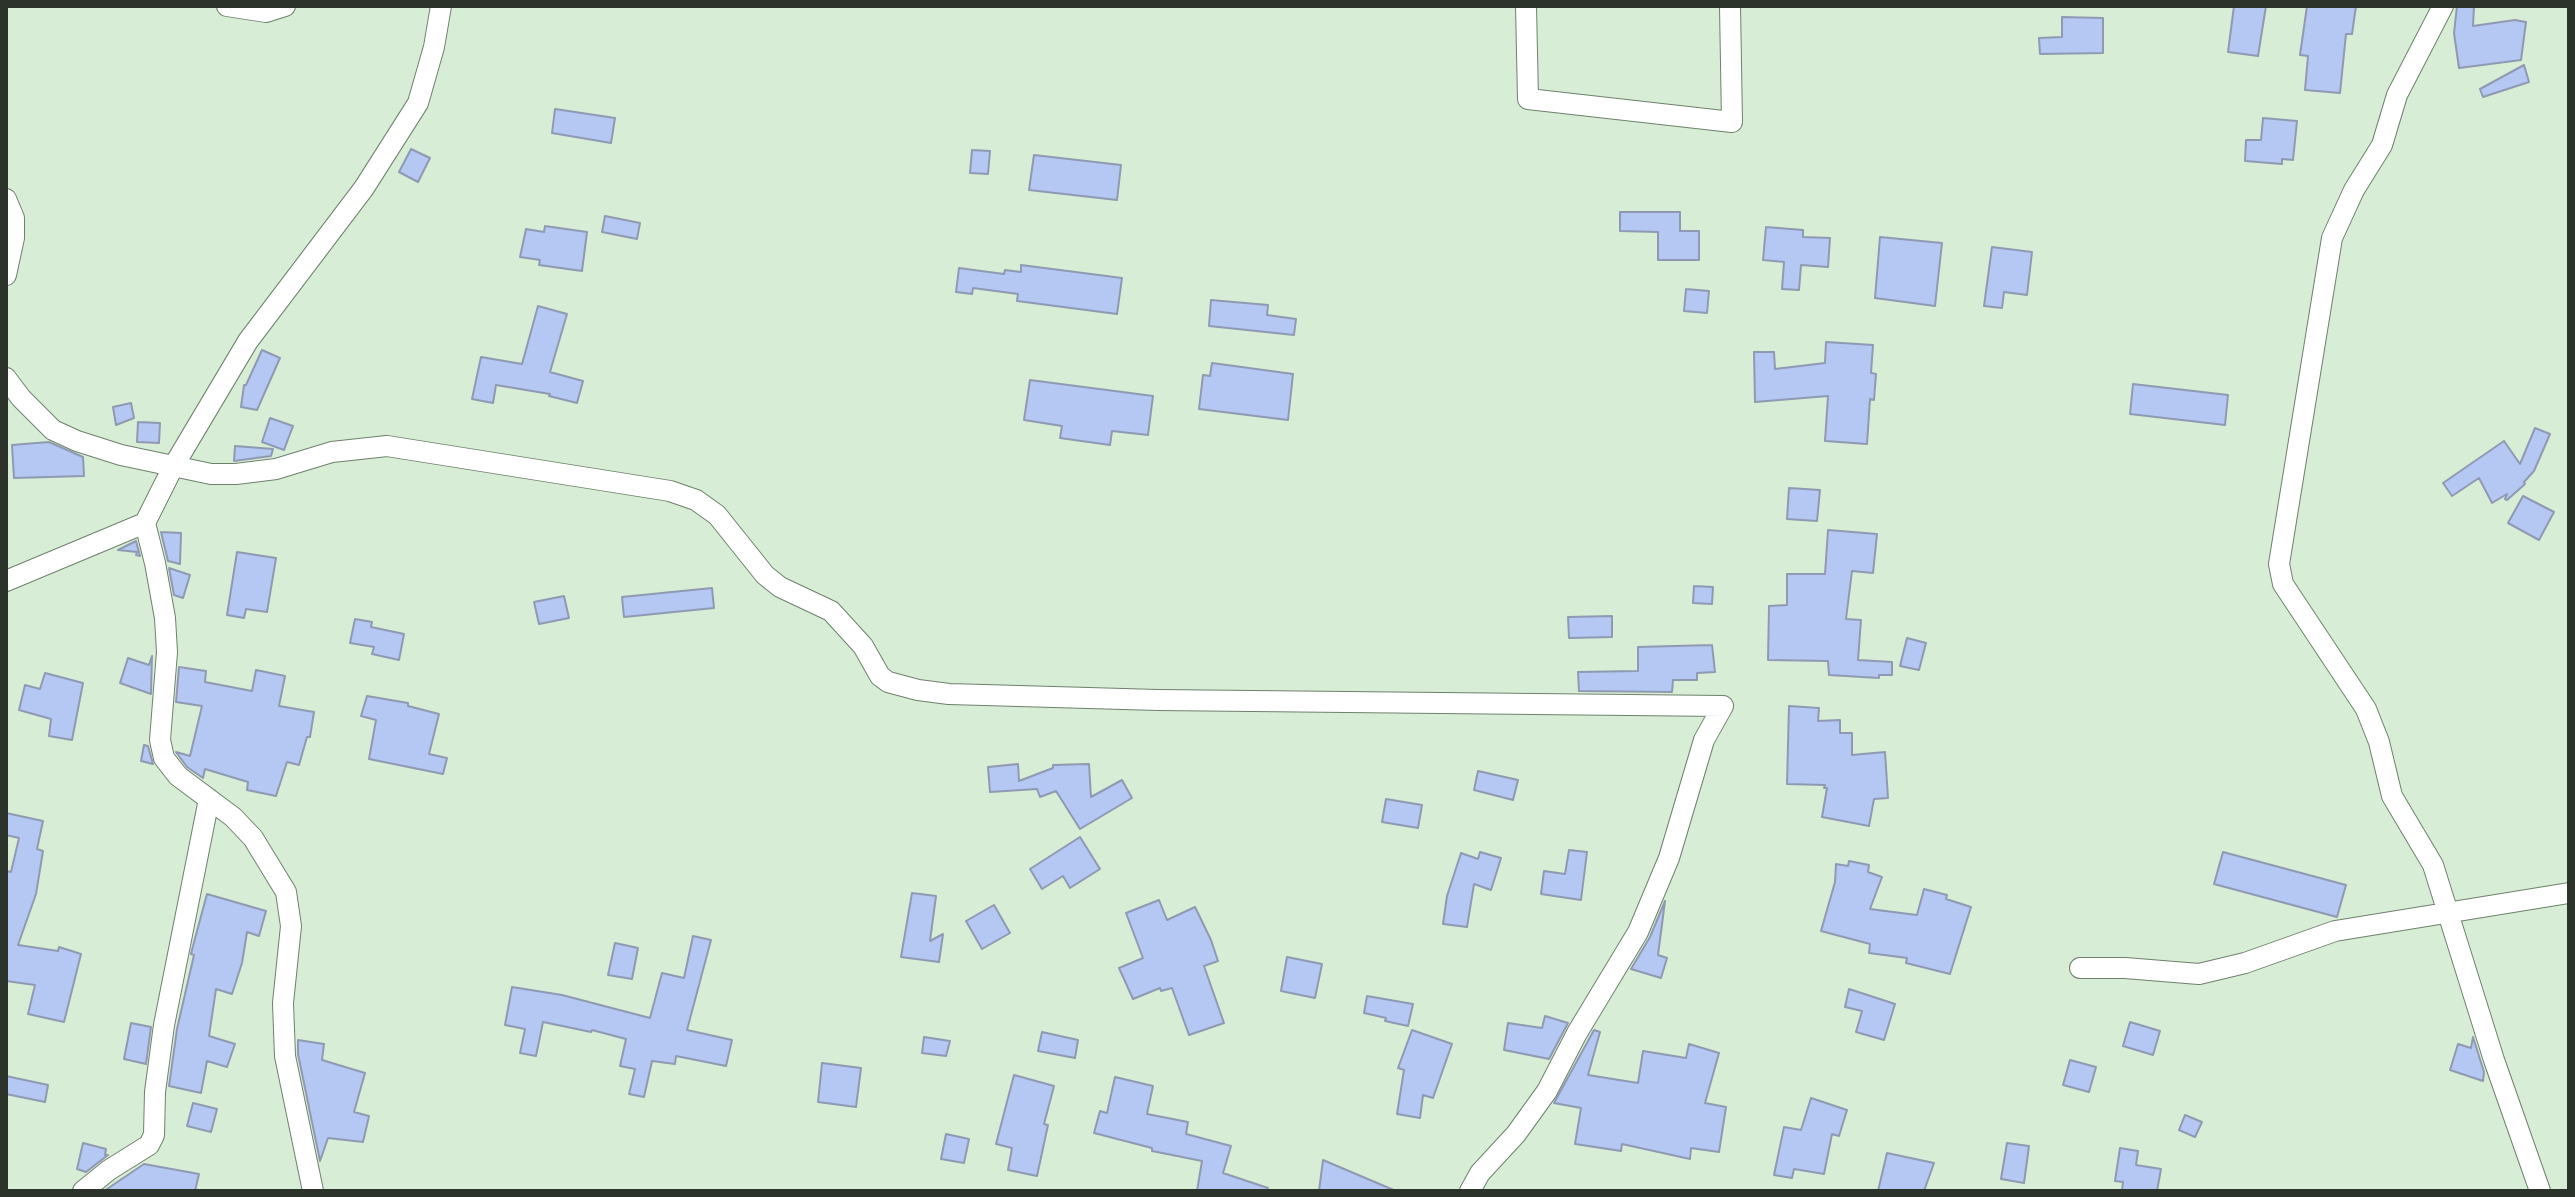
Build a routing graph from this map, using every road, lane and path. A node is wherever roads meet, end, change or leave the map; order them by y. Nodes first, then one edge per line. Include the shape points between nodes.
1 (227, 6) edge
2 (285, 6) edge
3 (441, 6) edge
4 (1526, 6) edge
5 (1730, 6) edge
6 (2443, 6) edge
7 (6, 199) edge
8 (6, 275) edge
9 (6, 378) edge
10 (173, 467) junction
11 (145, 523) junction
12 (6, 581) edge
13 (209, 799) junction
14 (2569, 893) edge
15 (2446, 914) junction
16 (2080, 968) dead end
17 (83, 1191) edge
18 (313, 1191) edge
19 (1470, 1191) edge
20 (2540, 1191) edge

1 - 2 street via 266,12
3 - 10 street via 418,103 364,188 248,341
4 - 5 street via 1528,99 1732,122
6 - 15 street via 2397,95 2382,145 2332,238 2279,564 2283,584 2366,709 2392,796 2433,865
7 - 8 street via 14,218
9 - 10 street via 53,430
10 - 11 street
10 - 19 street via 236,474 276,469 332,452 387,446 670,491 717,515 780,587 831,611 863,646 880,676 918,690 1158,700 1723,706 1704,740 1669,858 1638,932 1547,1091
11 - 12 street
11 - 13 street via 165,618 160,740 164,758
13 - 17 street via 164,1025 154,1135 149,1145
13 - 18 street via 253,838 286,892 291,926 284,1048
14 - 15 street
15 - 16 street via 2335,931 2199,974
15 - 20 street

